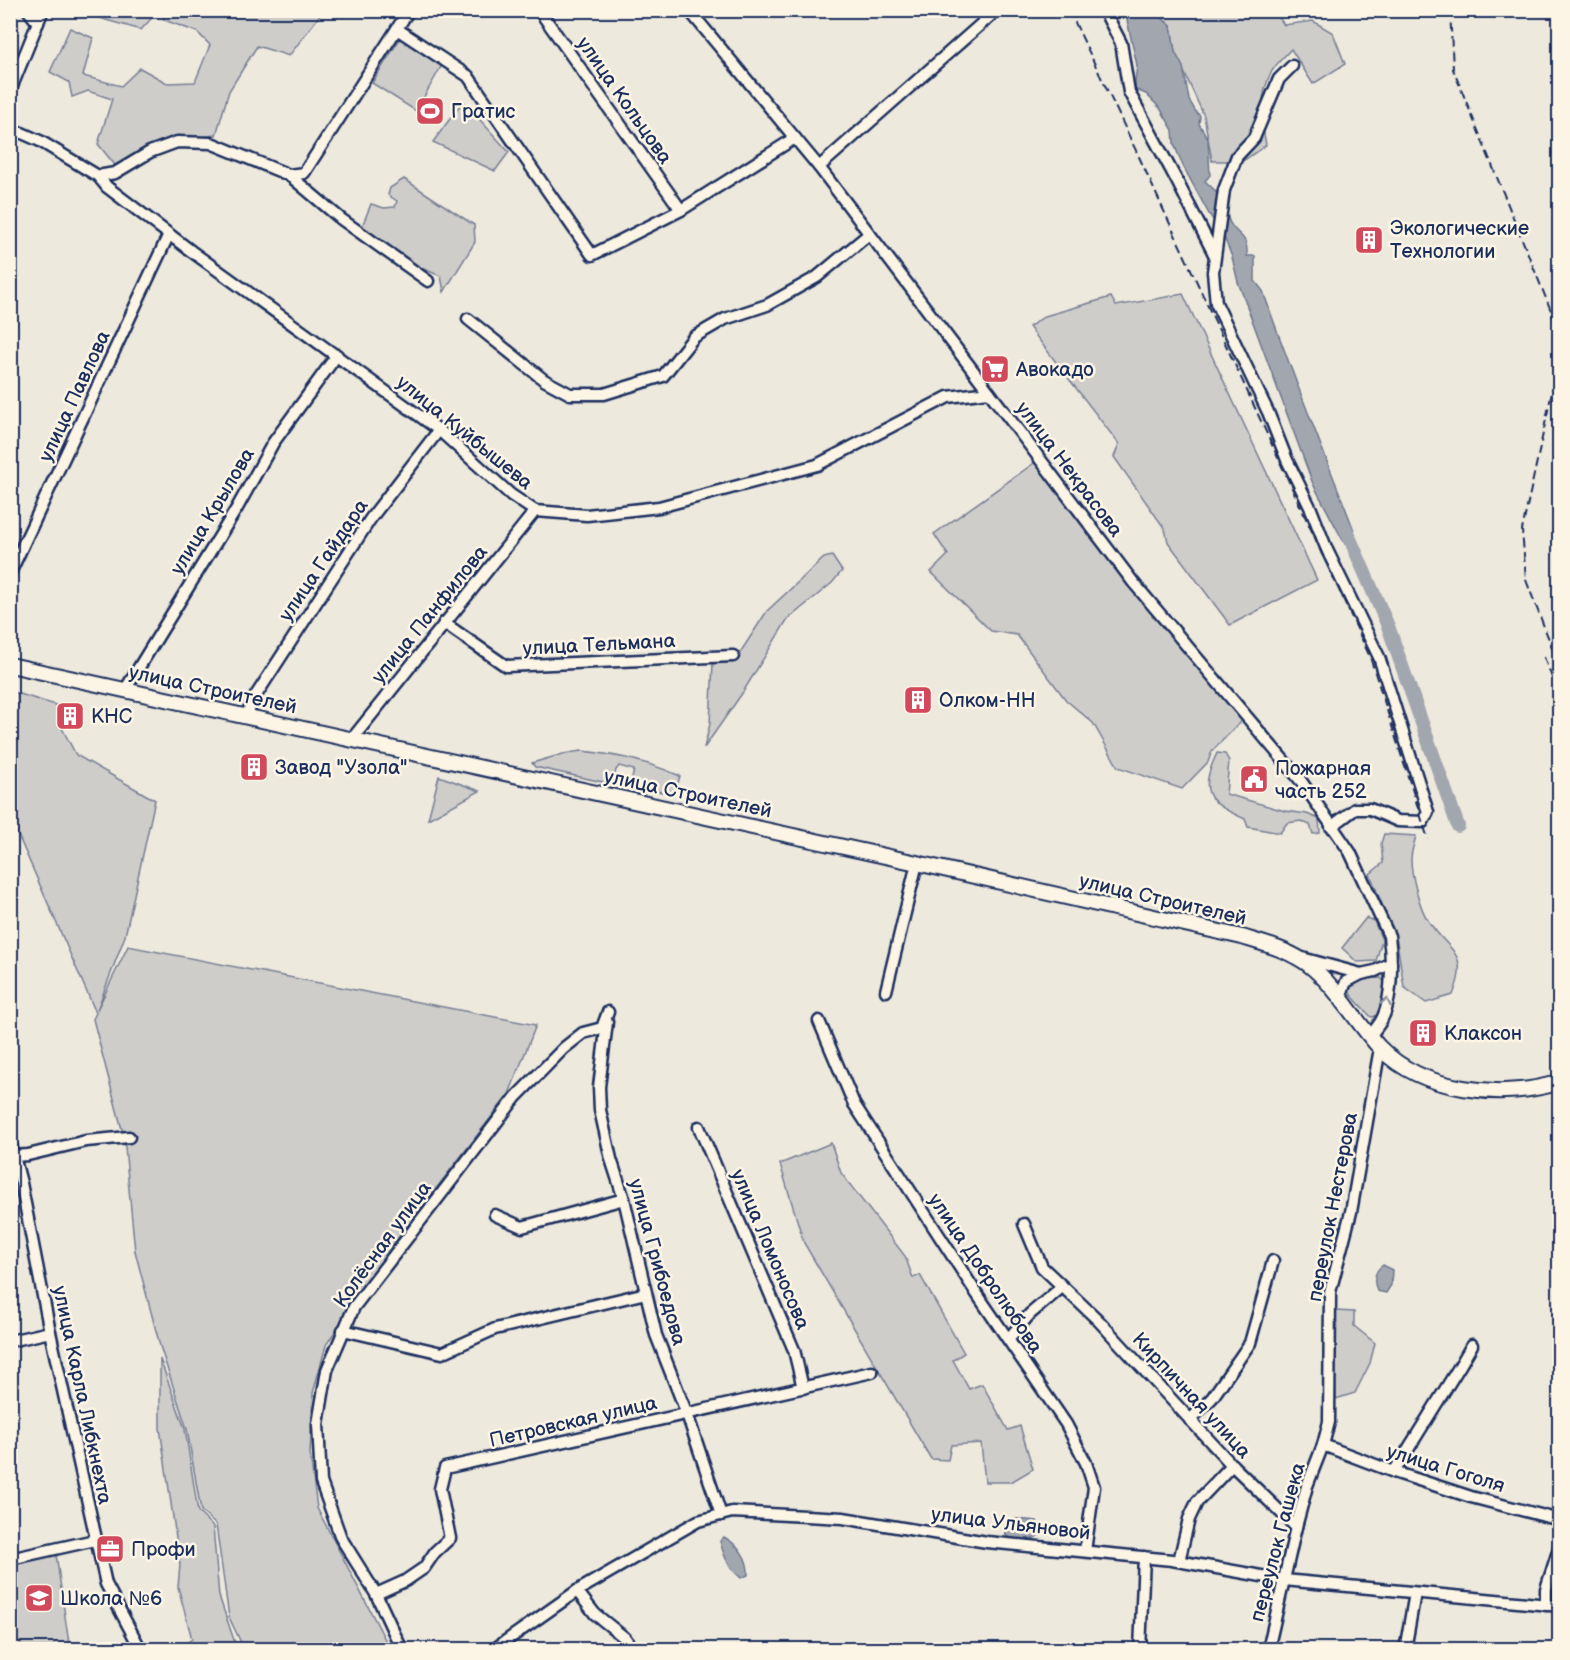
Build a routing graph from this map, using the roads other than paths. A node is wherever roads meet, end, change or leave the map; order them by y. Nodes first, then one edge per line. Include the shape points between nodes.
1 (28, 10) edge
2 (43, 10) edge
3 (409, 10) edge
4 (539, 10) edge
5 (689, 10) edge
6 (997, 10) edge
7 (1104, 10) edge
8 (38, 23) junction
9 (397, 29) junction
10 (1292, 66) dead end
11 (10, 91) edge
12 (10, 132) edge
13 (795, 138) junction
14 (819, 167) junction
15 (289, 175) junction
16 (98, 176) junction
17 (681, 210) junction
18 (169, 234) junction
19 (869, 234) junction
20 (1215, 255) junction
21 (428, 281) dead end
22 (468, 319) dead end
23 (337, 355) junction
24 (989, 392) junction
25 (439, 430) junction
26 (535, 511) junction
27 (10, 573) edge
28 (444, 622) junction
29 (733, 656) dead end
30 (10, 665) edge
31 (125, 690) junction
32 (247, 716) junction
33 (352, 740) junction
34 (1331, 827) junction
35 (917, 863) junction
36 (1297, 957) junction
37 (1391, 963) junction
38 (1360, 974) junction
39 (886, 992) dead end
40 (1341, 997) junction
41 (608, 1012) joint
42 (819, 1021) dead end
43 (1370, 1036) junction
44 (1380, 1048) junction
45 (1560, 1082) edge
46 (699, 1127) dead end
47 (129, 1137) dead end
48 (10, 1141) edge
49 (14, 1156) junction
50 (624, 1199) junction
51 (495, 1215) dead end
52 (1024, 1224) dead end
53 (1273, 1261) dead end
54 (1062, 1287) junction
55 (646, 1293) junction
56 (343, 1330) junction
57 (50, 1332) junction
58 (1008, 1339) junction
59 (10, 1341) edge
60 (1472, 1345) dead end
61 (872, 1372) dead end
62 (803, 1388) junction
63 (687, 1414) junction
64 (1190, 1420) junction
65 (1323, 1445) junction
66 (1232, 1465) junction
67 (1394, 1472) junction
68 (721, 1515) junction
69 (1560, 1520) edge
70 (1296, 1527) junction
71 (95, 1540) junction
72 (1560, 1545) edge
73 (1085, 1551) junction
74 (1144, 1557) junction
75 (10, 1559) edge
76 (1179, 1561) junction
77 (1284, 1580) junction
78 (577, 1591) junction
79 (1415, 1593) junction
80 (376, 1594) junction
81 (1546, 1605) junction
82 (1560, 1606) edge
83 (141, 1650) edge
84 (402, 1650) edge
85 (494, 1650) edge
86 (634, 1650) edge
87 (1140, 1650) edge
88 (1268, 1650) edge
89 (1405, 1650) edge

1 - 8 street
2 - 8 street
3 - 9 street
4 - 17 street, улица Кольцова
5 - 13 street, улица Некрасова
6 - 14 street
7 - 20 street via 1121,43 1129,92
8 - 11 street
9 - 15 street via 304,173
9 - 17 street via 468,76 592,255
10 - 20 street via 1279,79 1254,138 1237,156 1224,189
12 - 16 street, улица Куйбышева via 40,141
13 - 14 street, улица Некрасова
13 - 17 street
14 - 19 street, улица Некрасова
15 - 16 street via 210,143 177,142 150,152 115,173
15 - 21 street via 341,219
16 - 18 street, улица Куйбышева
18 - 23 street, улица Куйбышева
18 - 27 street, улица Павлова
19 - 22 street via 817,277 767,305 725,319 694,337 663,376 604,394 570,394 544,380
19 - 24 street, улица Некрасова
20 - 34 street via 1216,303 1379,657 1428,812 1423,822 1398,821 1370,809 1355,809
23 - 25 street, улица Куйбышева
23 - 31 street, улица Крылова via 273,443
24 - 26 street, улица Куйбышева via 948,397 817,465 659,507 587,515
24 - 34 street, улица Некрасова via 1133,582 1301,781
25 - 26 street, улица Куйбышева via 511,495
25 - 32 street, улица Гайдара via 371,518 257,693
26 - 28 street, улица Панфилова
28 - 29 street, улица Тельмана via 506,666
28 - 33 street, улица Панфилова
30 - 31 main road, улица Строителей
31 - 32 main road, улица Строителей
32 - 33 main road, улица Строителей
33 - 35 main road, улица Строителей
34 - 37 street, улица Некрасова via 1350,852 1389,936
35 - 36 main road, улица Строителей via 1242,937
35 - 39 street
36 - 38 street
36 - 40 main road, улица Строителей
37 - 38 street
43 -> 37 street, улица Некрасова via 1382,1019
38 - 40 street via 1346,982
40 - 43 main road, улица Строителей
41 - 50 street, улица Грибоедова via 598,1087 610,1159
41 - 56 street, Колёсная улица via 602,1028 574,1040 516,1097 354,1308
42 - 58 street, улица Добролюбова via 854,1104
43 - 44 main road, улица Строителей
44 - 45 main road, улица Строителей via 1402,1067 1440,1083 1519,1091
44 - 65 street, переулок Нестерова via 1351,1212 1330,1292 1329,1422
46 - 62 street, улица Ломоносова via 794,1350
47 - 49 street via 86,1141
48 - 49 street, улица Карла Либкнехта
49 - 57 street, улица Карла Либкнехта
50 - 51 street via 522,1227
50 - 55 street, улица Грибоедова
52 - 54 street, Кирпичная улица via 1042,1267
53 - 64 street via 1250,1343 1212,1398
54 - 58 street
54 - 64 street, Кирпичная улица via 1098,1320
55 - 56 street via 495,1329 442,1353
55 - 63 street, улица Грибоедова via 656,1335
56 - 80 street, Колёсная улица via 327,1370 318,1424 321,1482 341,1538
57 - 59 street
57 - 71 street, улица Карла Либкнехта
58 - 73 street, улица Добролюбова via 1066,1424 1086,1463 1094,1487
60 - 67 street
61 - 62 street, Петровская улица
62 - 63 street, Петровская улица
63 - 68 street, улица Грибоедова
63 - 80 street, Петровская улица via 445,1468 441,1489 450,1538 424,1568
64 - 66 street, Кирпичная улица
65 - 67 street, улица Гоголя
65 - 70 street, переулок Гашека
66 - 70 street, Кирпичная улица
66 - 76 street via 1197,1502
67 - 69 street, улица Гоголя
68 - 73 street, улица Ульяновой via 732,1512 843,1518 987,1542
68 - 78 street, улица Ульяновой via 698,1521
70 - 77 street, переулок Гашека
71 - 75 street
71 - 83 street, улица Карла Либкнехта via 106,1584
72 - 81 street via 1546,1589
73 - 74 street, улица Ульяновой
74 - 76 street, улица Ульяновой
74 - 87 street
76 - 77 street, улица Ульяновой
77 - 79 street, улица Ульяновой
77 - 88 street, переулок Гашека
78 - 85 street, улица Ульяновой
78 - 86 street via 595,1614
79 - 81 street, улица Ульяновой
79 - 89 street
80 - 84 street, Колёсная улица
81 - 82 street, улица Ульяновой

